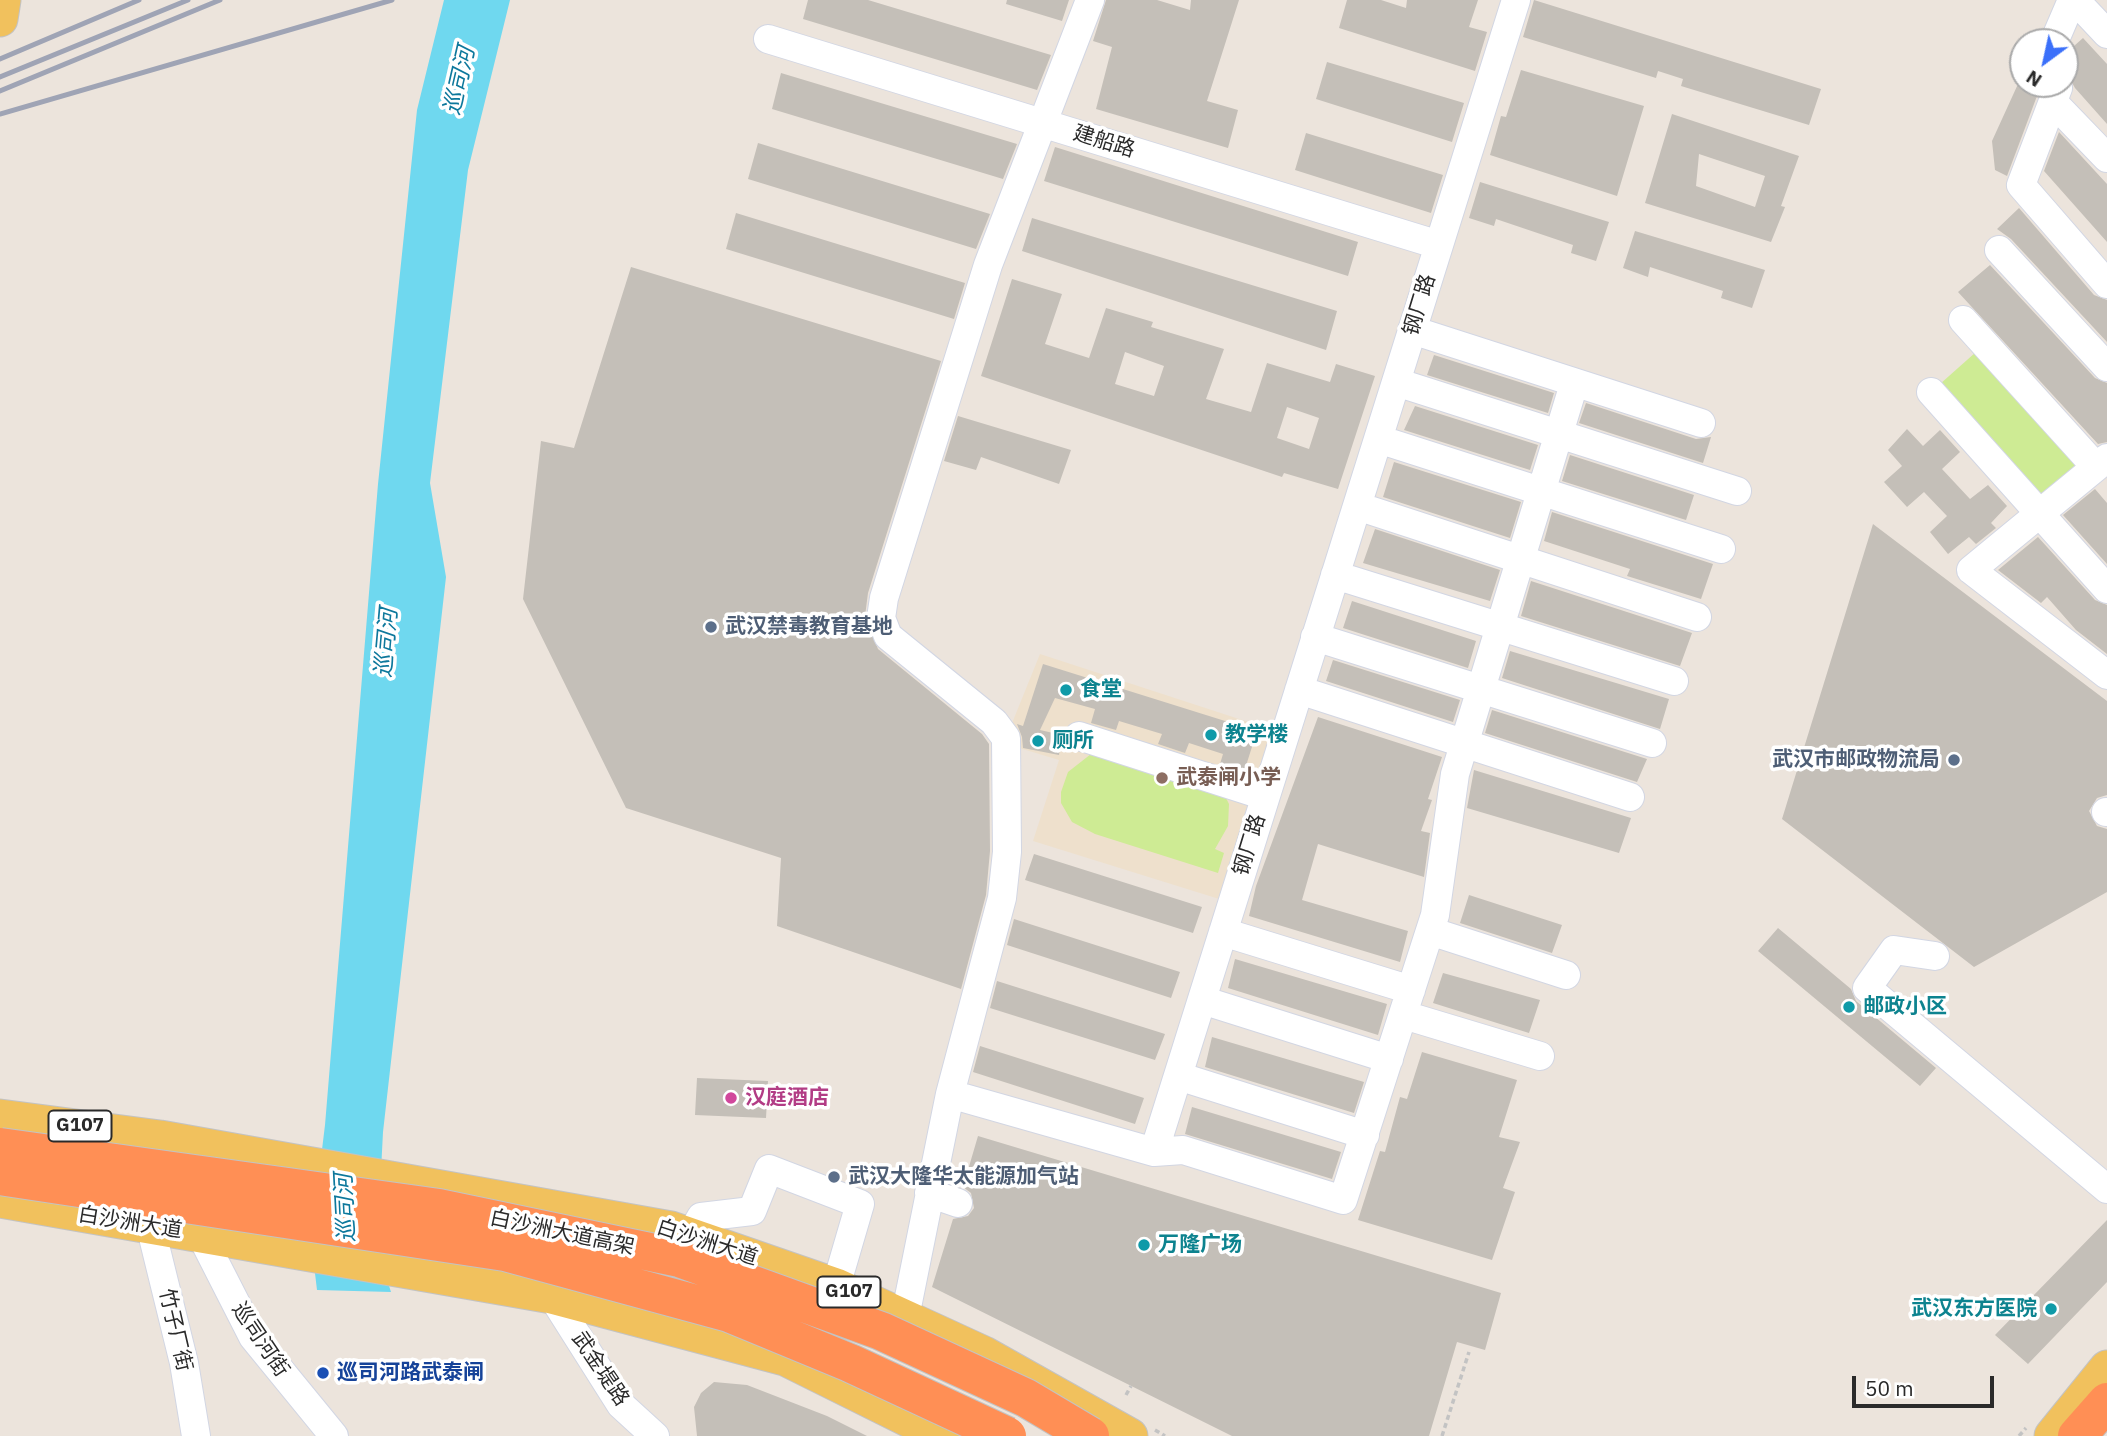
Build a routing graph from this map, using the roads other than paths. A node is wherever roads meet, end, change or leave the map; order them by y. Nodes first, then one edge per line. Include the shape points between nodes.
1 (3, 0) edge
2 (1090, 0) edge
3 (1516, 0) edge
4 (2074, 0) edge
5 (0, 19) edge
6 (2061, 28) edge
7 (2107, 34) edge
8 (768, 39) dead end
9 (2052, 98) edge
10 (2058, 98) edge
11 (1044, 123) junction
12 (2107, 158) edge
13 (1438, 245) junction
14 (1999, 250) dead end
15 (2107, 284) edge
16 (1963, 320) dead end
17 (1412, 330) junction
18 (2107, 367) edge
19 (1396, 382) junction
20 (1574, 384) junction
21 (1931, 392) dead end
22 (1701, 423) dead end
23 (1558, 436) junction
24 (1378, 439) junction
25 (2101, 463) edge
26 (1737, 491) dead end
27 (1540, 493) junction
28 (1357, 506) junction
29 (2039, 513) junction
30 (1721, 549) dead end
31 (1519, 559) junction
32 (1335, 575) junction
33 (2107, 589) edge
34 (1697, 617) dead end
35 (1499, 626) junction
36 (1315, 637) junction
37 (2107, 676) edge
38 (1674, 681) dead end
39 (1299, 690) junction
40 (1480, 690) junction
41 (1079, 736) dead end
42 (1464, 743) junction
43 (1653, 743) dead end
44 (1265, 796) junction
45 (1630, 797) dead end
46 (1430, 931) junction
47 (1223, 932) junction
48 (1935, 956) dead end
49 (1566, 975) dead end
50 (1202, 1000) junction
51 (1407, 1002) junction
52 (1540, 1056) dead end
53 (1389, 1059) junction
54 (1178, 1076) junction
55 (950, 1094) junction
56 (0, 1103) edge
57 (0, 1117) edge
58 (1365, 1135) junction
59 (0, 1147) edge
60 (214, 1148) junction
61 (1154, 1152) junction
62 (0, 1176) edge
63 (2107, 1189) edge
64 (929, 1193) junction
65 (0, 1200) edge
66 (958, 1203) dead end
67 (547, 1204) junction
68 (150, 1225) junction
69 (210, 1236) junction
70 (690, 1236) junction
71 (836, 1286) junction
72 (552, 1296) junction
73 (905, 1317) junction
74 (2107, 1368) edge
75 (2107, 1402) edge
76 (196, 1436) edge
77 (334, 1436) edge
78 (346, 1436) edge
79 (655, 1436) edge
80 (942, 1436) edge
81 (1007, 1436) edge
82 (1090, 1436) edge
83 (1130, 1436) edge
84 (2052, 1436) edge
85 (2077, 1436) edge

1 - 5 main road
2 - 11 street
3 - 13 street, 钢厂路
4 - 6 street
4 - 7 street
8 - 11 street, 建船路
9 - 15 street via 2021,185
10 - 12 street
11 - 13 street, 建船路
11 - 55 street via 988,265 881,618 888,636 994,722 1006,738 1007,852 1002,898
13 - 17 street, 钢厂路
14 - 18 street
16 - 25 street
17 - 19 street, 钢厂路
17 - 20 street
19 - 23 street
19 - 24 street, 钢厂路
20 - 22 street
20 - 23 street
21 - 29 street
23 - 26 street
23 - 27 street
24 - 27 street
24 - 28 street, 钢厂路
25 - 29 street
27 - 30 street
27 - 31 street
28 - 31 street
28 - 32 street, 钢厂路
29 - 33 street
29 - 37 street via 1971,570
31 - 34 street
31 - 35 street
32 - 35 street
32 - 36 street, 钢厂路
35 - 38 street
35 - 40 street
36 - 39 street, 钢厂路
36 - 40 street
39 - 42 street
39 - 44 street, 钢厂路
40 - 42 street
40 - 43 street
41 - 44 street
42 - 45 street
42 - 46 street
44 - 47 street, 钢厂路
46 - 49 street
46 - 51 street
47 - 50 street, 钢厂路
47 - 51 street
48 - 63 street via 1894,950 1867,988
50 - 53 street
50 - 54 street, 钢厂路
51 - 52 street
51 - 53 street
53 - 58 street
54 - 58 street
54 - 61 street, 钢厂路
55 - 61 street
55 - 64 street
56 - 60 main road via 177,1129
57 - 60 main road, 白沙洲大道 / G107
58 - 61 street via 1343,1200 1183,1150
59 - 82 highway, 白沙洲大道高架, bridge via 439,1208 679,1258 881,1331 1026,1398
60 - 67 main road, 白沙洲大道 / G107
62 - 81 highway, 白沙洲大道高架, bridge via 505,1252 729,1313
64 - 66 street
64 - 73 street
65 - 68 main road, 白沙洲大道
67 - 70 main road, 白沙洲大道 / G107
67 - 72 street
68 - 69 main road, 白沙洲大道
68 - 76 street, 竹子厂街 via 184,1363
69 - 72 main road, 白沙洲大道
69 - 77 street, 巡司河街 via 253,1338
69 - 78 street, 巡司河街 via 260,1328
70 - 71 main road, 白沙洲大道 / G107
70 - 71 street via 701,1217 752,1212 769,1169 860,1204
71 - 73 main road, 白沙洲大道 / G107
72 - 79 street, 武金堤路 via 621,1405
72 - 80 main road, 白沙洲大道 via 785,1358
73 - 83 main road, 白沙洲大道 / G107 via 984,1354
74 - 84 main road
75 - 85 highway

